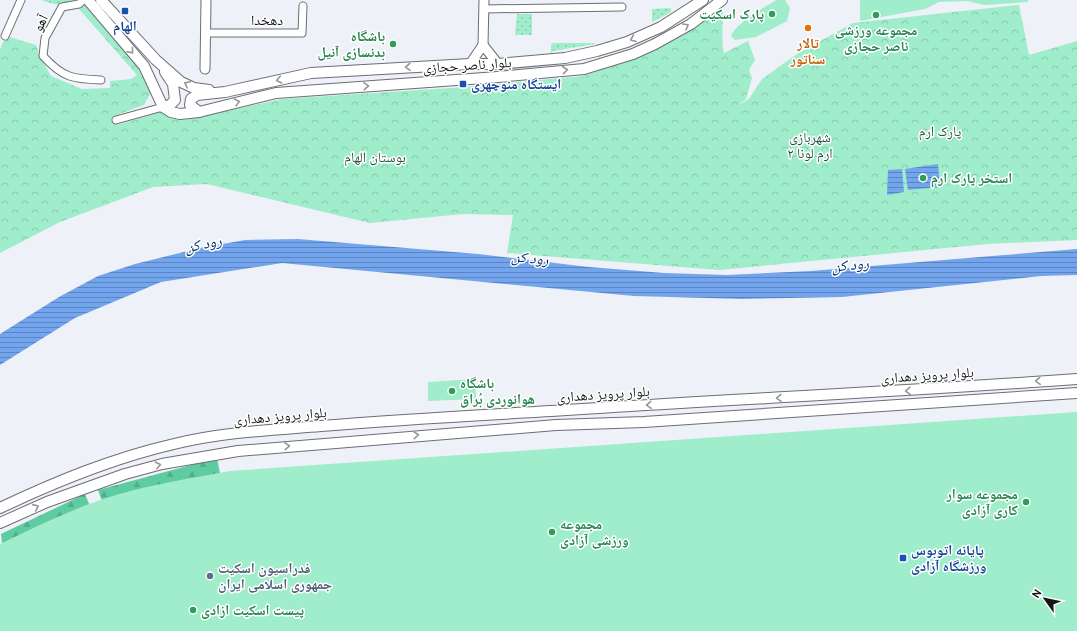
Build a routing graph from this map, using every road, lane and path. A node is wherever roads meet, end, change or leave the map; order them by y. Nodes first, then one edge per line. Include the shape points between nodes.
1 (21, 0) edge
2 (83, 0) edge
3 (88, 0) edge
4 (101, 0) edge
5 (206, 0) edge
6 (703, 0) edge
7 (722, 0) edge
8 (484, 5) edge
9 (303, 6) dead end
10 (622, 7) dead end
11 (205, 33) junction
12 (5, 36) dead end
13 (483, 45) junction
14 (156, 60) junction
15 (470, 64) junction
16 (498, 64) junction
17 (205, 69) dead end
18 (101, 80) dead end
19 (225, 92) junction
20 (163, 107) junction
21 (199, 112) junction
22 (116, 120) dead end
23 (1077, 379) edge
24 (1077, 393) edge
25 (0, 508) edge
26 (0, 523) edge

1 - 12 street
2 - 18 street, آهو via 79,4 62,7 45,38 43,56 55,70 76,79
3 -> 20 main road via 144,66
4 - 14 main road
5 - 11 street
6 -> 16 main road, بلوار ناصر حجازی via 661,27 612,47 565,58
21 -> 7 main road, بلوار ناصر حجازی via 276,93 498,77 584,68 633,54 655,44 690,24
8 - 10 street
8 - 13 street
9 - 11 street, دهخدا via 302,33
11 - 17 street
13 - 15 street
13 - 16 street
19 -> 14 main road via 194,88 181,82
14 - 20 main road via 170,78 175,94 170,105
15 - 16 main road, بلوار ناصر حجازی
15 -> 19 main road, بلوار ناصر حجازی via 312,73
19 - 21 main road, بلوار ناصر حجازی via 191,99 190,105
20 - 21 main road, بلوار ناصر حجازی via 180,114
20 - 22 street
23 -> 25 main road, بلوار پرویز دهداری via 350,424 216,436 162,447 86,470 47,485
26 -> 24 main road, بلوار پرویز دهداری via 47,502 125,474 162,464 238,451 548,425 644,422

